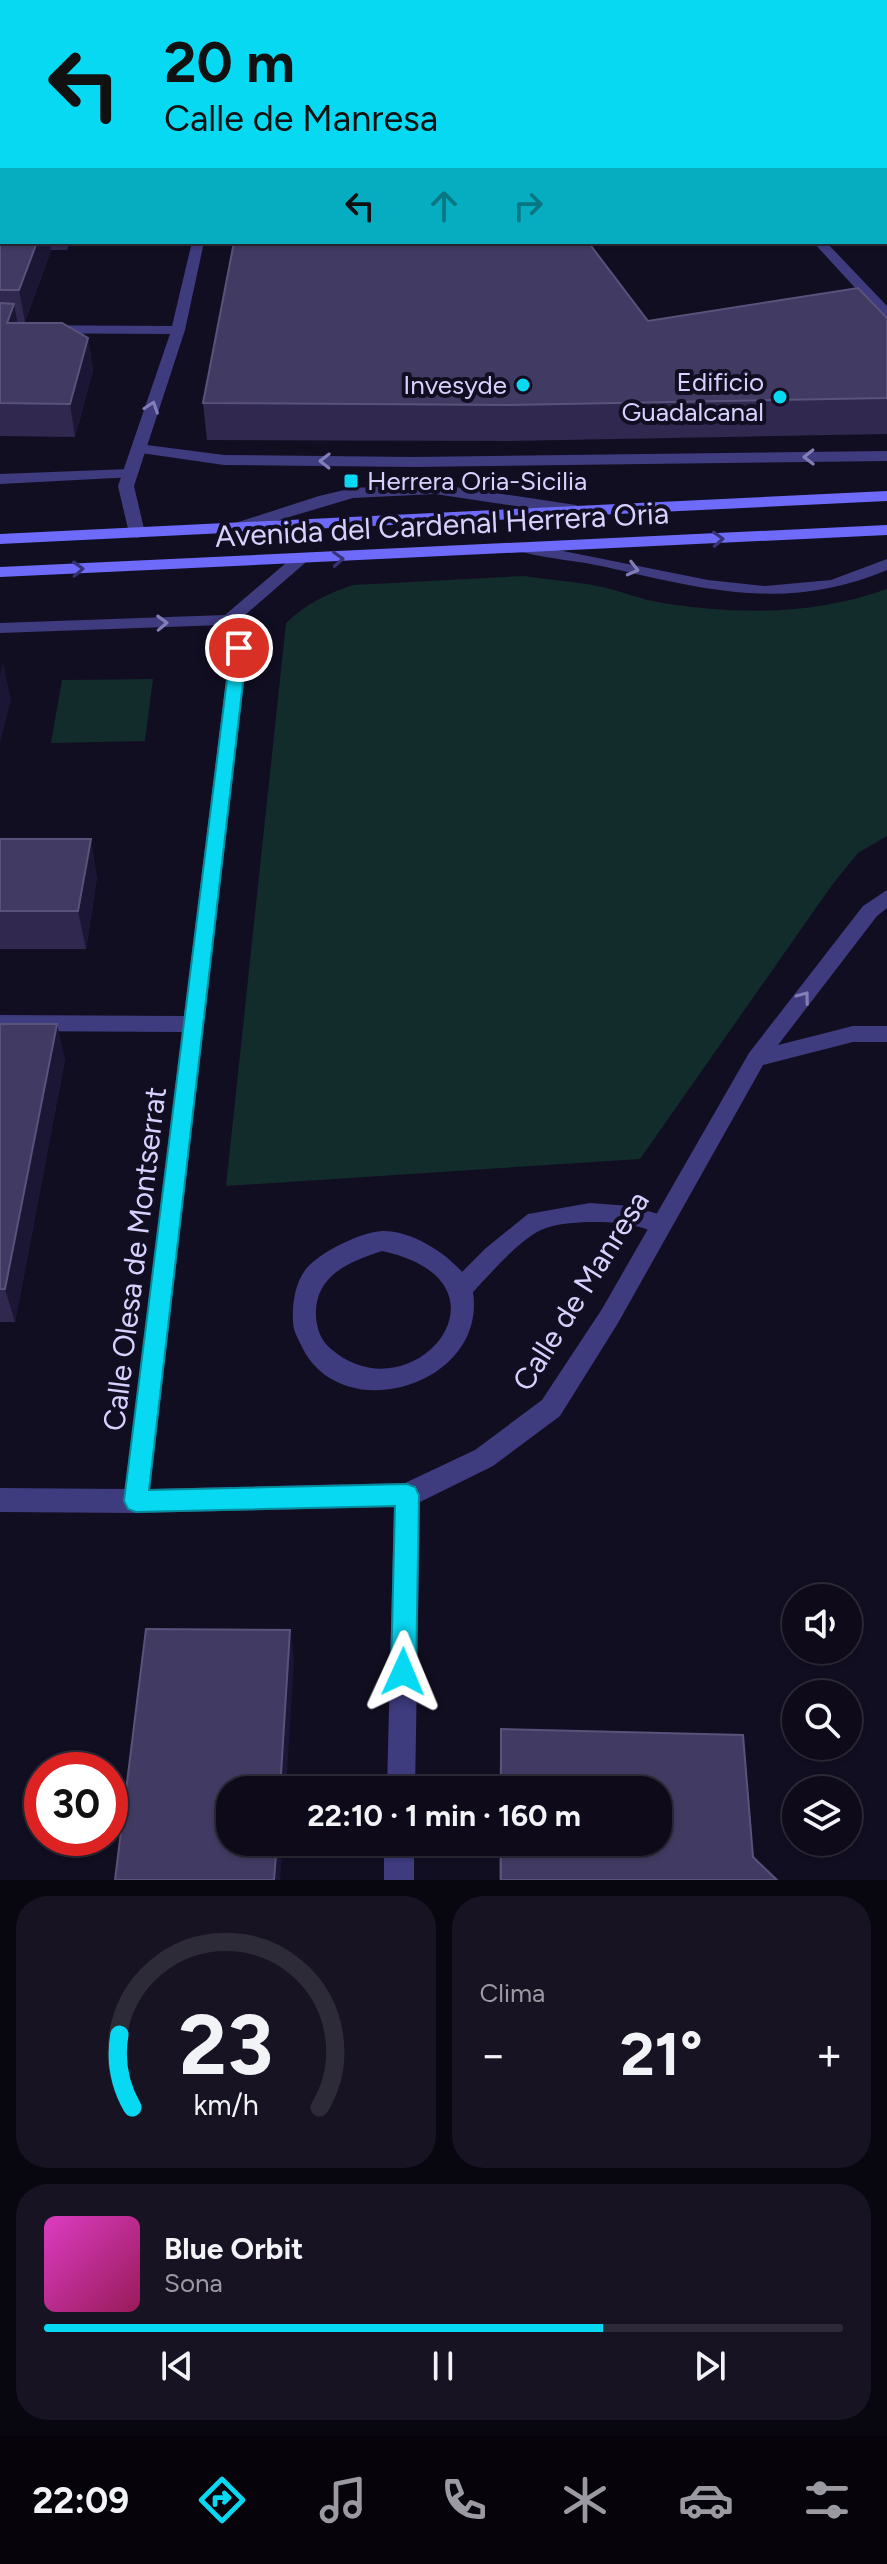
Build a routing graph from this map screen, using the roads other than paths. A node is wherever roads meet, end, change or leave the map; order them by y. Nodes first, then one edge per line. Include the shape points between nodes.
1 (198, 244) edge
2 (821, 244) edge
3 (887, 314) edge
4 (0, 329) edge
5 (178, 330) junction
6 (139, 449) junction
7 (887, 456) edge
8 (129, 474) junction
9 (0, 479) edge
10 (887, 496) edge
11 (600, 512) junction
12 (231, 529) junction
13 (887, 530) edge
14 (137, 533) junction
15 (0, 539) edge
16 (528, 549) junction
17 (299, 560) junction
18 (887, 564) edge
19 (0, 572) edge
20 (229, 620) junction
21 (0, 628) edge
22 (887, 897) edge
23 (0, 1023) edge
24 (194, 1024) junction
25 (887, 1034) edge
26 (756, 1059) junction
27 (661, 1224) junction
28 (460, 1290) junction
29 (407, 1495) junction
30 (0, 1500) edge
31 (136, 1501) junction
32 (401, 1776) edge
33 (399, 1856) edge
34 (399, 1880) edge

1 - 5 street
2 - 3 street
4 - 5 street
6 -> 5 street
7 -> 6 street, Avenida del Cardenal Herrera Oria via 383,462 224,460
6 - 8 street
8 - 9 street
8 - 14 street via 125,499 137,520
10 - 11 main road, Avenida del Cardenal Herrera Oria
11 - 12 main road, Avenida del Cardenal Herrera Oria
11 - 12 street via 435,489 353,493
12 - 14 main road, Avenida del Cardenal Herrera Oria
16 -> 13 main road, Avenida del Cardenal Herrera Oria
14 - 15 main road, Avenida del Cardenal Herrera Oria
17 -> 16 main road, Avenida del Cardenal Herrera Oria
16 -> 18 street via 741,591 822,586
19 -> 17 main road, Avenida del Cardenal Herrera Oria
17 - 20 street
21 -> 20 street
20 - 24 street, Calle Olesa de Montserrat via 239,648
26 -> 22 street, Calle de Manresa via 870,911
23 - 24 street
24 - 31 street, Calle Olesa de Montserrat
25 - 26 street via 853,1034
26 - 27 street, Calle de Manresa
27 - 28 street via 590,1212 536,1221
27 - 29 street, Calle de Manresa via 551,1408 484,1458
28 - 28 street via 463,1312 443,1355 423,1370 396,1378 368,1379 343,1372 321,1357 307,1338 301,1315 304,1293 315,1273 356,1245 407,1244 448,1269
29 - 31 street, Calle de Manresa
29 - 32 street
30 - 31 street, Calle de Manresa
33 - 34 street

